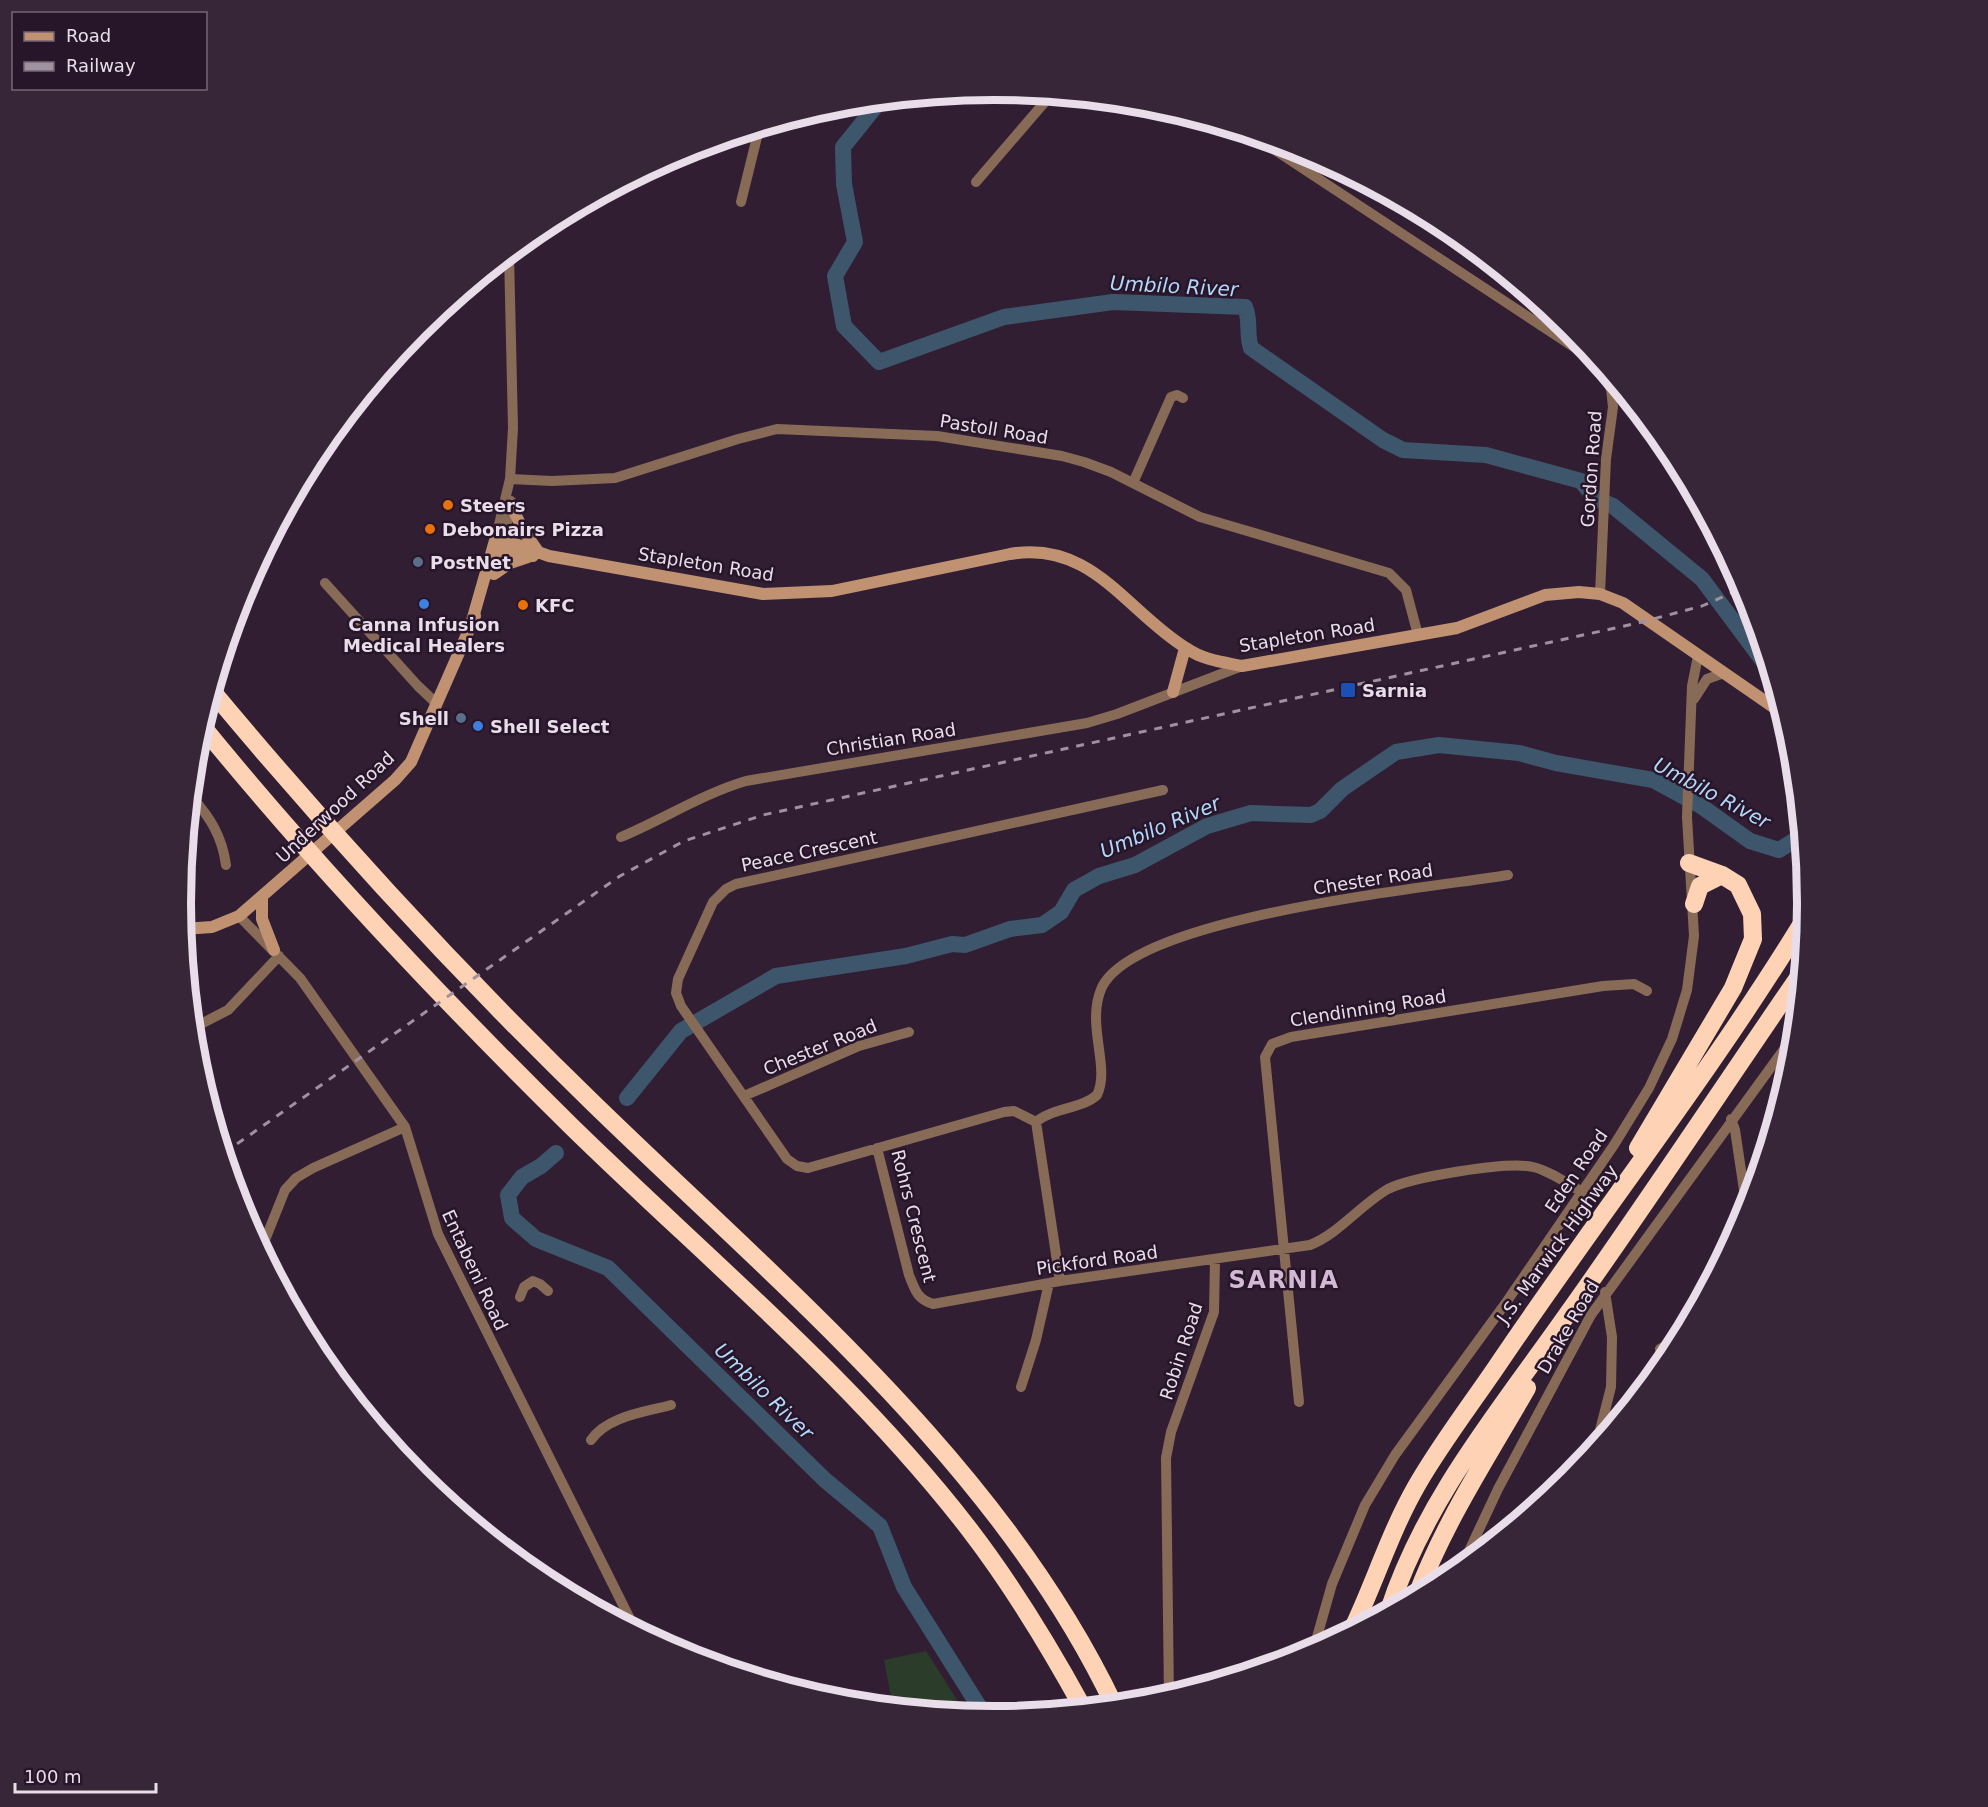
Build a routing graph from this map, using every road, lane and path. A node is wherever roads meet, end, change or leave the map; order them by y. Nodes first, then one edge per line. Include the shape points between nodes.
1 (1045, 102) edge
2 (757, 137) edge
3 (1281, 154) edge
4 (976, 182) dead end
5 (741, 202) dead end
6 (509, 263) edge
7 (1573, 348) edge
8 (1611, 390) edge
9 (1183, 398) dead end
10 (509, 482) junction
11 (1133, 483) junction
12 (511, 505) junction
13 (498, 545) junction
14 (541, 555) junction
15 (494, 574) junction
16 (324, 582) dead end
17 (1600, 594) junction
18 (472, 621) junction
19 (1418, 635) junction
20 (1185, 648) junction
21 (1698, 656) junction
22 (1242, 666) junction
23 (1724, 673) junction
24 (1173, 692) junction
25 (218, 698) edge
26 (436, 703) junction
27 (1692, 705) junction
28 (1772, 705) edge
29 (209, 735) edge
30 (1163, 790) dead end
31 (198, 803) edge
32 (621, 837) dead end
33 (1689, 863) junction
34 (226, 865) dead end
35 (1508, 875) dead end
36 (1722, 875) junction
37 (262, 898) junction
38 (1694, 904) junction
39 (239, 916) junction
40 (192, 928) edge
41 (1796, 933) edge
42 (277, 953) junction
43 (1792, 987) edge
44 (1647, 991) dead end
45 (200, 1024) edge
46 (909, 1032) dead end
47 (1784, 1049) edge
48 (744, 1096) junction
49 (1731, 1119) junction
50 (1036, 1122) junction
51 (405, 1127) junction
52 (877, 1148) junction
53 (1744, 1189) edge
54 (1582, 1192) junction
55 (265, 1239) edge
56 (1583, 1240) junction
57 (1286, 1250) junction
58 (1215, 1260) junction
59 (1060, 1281) junction
60 (1049, 1283) junction
61 (548, 1291) dead end
62 (1605, 1292) junction
63 (917, 1294) joint
64 (520, 1297) dead end
65 (1569, 1313) junction
66 (1664, 1347) edge
67 (1660, 1349) dead end
68 (1021, 1387) dead end
69 (1299, 1402) dead end
70 (671, 1405) dead end
71 (1600, 1431) edge
72 (591, 1440) dead end
73 (1469, 1551) edge
74 (1422, 1582) edge
75 (1393, 1600) edge
76 (1363, 1606) junction
77 (1361, 1617) edge
78 (630, 1619) edge
79 (1357, 1620) edge
80 (1317, 1638) edge
81 (1168, 1687) edge
82 (1110, 1698) edge
83 (1079, 1702) edge

1 - 4 street
2 - 5 street
3 - 7 street, Gordon Road
6 - 10 street, Underwood Road via 513,387
8 - 17 street, Gordon Road
9 - 11 street via 1171,396
10 - 11 street, Pastoll Road via 606,480 777,429 937,436 1062,456
10 - 12 street, Underwood Road
10 - 13 street, Underwood Road
11 - 19 street, Pastoll Road via 1216,523 1389,573 1406,590
12 - 13 street, Underwood Road
12 - 14 main road
13 - 14 main road, Stapleton Road
13 - 15 main road, Underwood Road
13 - 18 main road, Underwood Road
14 - 15 main road via 510,563
14 - 20 main road, Stapleton Road via 773,594 832,591 1017,553 1047,553 1094,572
15 - 18 main road, Underwood Road
16 - 26 street
17 - 19 main road, Stapleton Road via 1545,595 1465,626
17 - 21 main road, Stapleton Road via 1644,616
18 - 26 main road, Underwood Road
19 - 22 main road, Stapleton Road
20 - 22 main road, Stapleton Road via 1209,660
20 - 24 main road
21 - 23 main road, Stapleton Road
21 - 27 street, Eden Road
22 - 24 street, Christian Road
23 - 27 street via 1703,683
23 - 28 main road, Stapleton Road
24 - 32 street, Christian Road via 1117,714 1064,728 746,781 712,792
25 - 82 highway via 401,908 497,1009 849,1351 952,1459 1036,1570
26 - 37 main road, Underwood Road via 411,762
27 - 33 street, Eden Road
29 - 83 highway via 366,915 571,1126 823,1367 918,1467 1011,1587
30 - 48 street, Peace Crescent via 726,889 713,902 678,980 676,993
31 - 34 street via 210,817 224,849
33 - 36 highway
33 - 38 street, Eden Road
35 - 50 street, Chester Road via 1242,918 1196,931 1141,954 1111,974 1095,1009 1100,1088 1093,1099 1056,1110
36 - 38 highway via 1700,886
36 - 56 highway via 1738,885 1752,914 1753,939 1746,960
37 - 39 main road, Underwood Road
37 - 42 main road via 262,919
38 - 54 street, Eden Road via 1692,963 1672,1040 1649,1088
39 - 40 main road, Underwood Road via 212,927
39 - 42 street, Entabeni Road
41 - 56 highway, J.S. Marwick Highway via 1619,1195
42 - 45 street via 228,1010
42 - 51 street, Entabeni Road via 300,978
43 - 65 highway
44 - 57 street, Clendinning Road via 1634,984 1603,986 1291,1037 1272,1044 1265,1057
46 - 48 street, Chester Road via 859,1046
47 - 49 street, Drake Road
48 - 52 street, Peace Crescent via 787,1159 797,1166 808,1168
49 - 53 street
49 - 62 street, Drake Road
50 - 52 street, Rohrs Crescent via 1014,1111 1004,1112
50 - 59 street
51 - 55 street via 296,1178 285,1190
51 - 78 street, Entabeni Road via 438,1234
52 - 63 street, Rohrs Crescent
54 - 57 street, Pickford Road via 1538,1168 1515,1165 1413,1180 1389,1189 1317,1242
54 - 80 street, Eden Road via 1395,1455 1365,1505 1332,1584
56 - 76 highway, J.S. Marwick Highway via 1418,1484 1390,1534
57 - 58 street, Pickford Road
57 - 69 street, Clendinning Road
58 - 59 street, Pickford Road
58 - 81 street, Robin Road via 1214,1312 1167,1450
59 - 60 street, Pickford Road
60 - 63 street, Pickford Road via 944,1304 924,1301
60 - 68 street
61 - 64 street via 533,1281 524,1287
62 - 71 street via 1612,1337 1611,1387
62 - 73 street, Drake Road via 1498,1489
65 - 74 highway via 1456,1509
65 - 75 highway via 1445,1487 1413,1547
66 - 67 street
70 - 72 street via 613,1422
76 - 77 highway
76 - 79 highway

